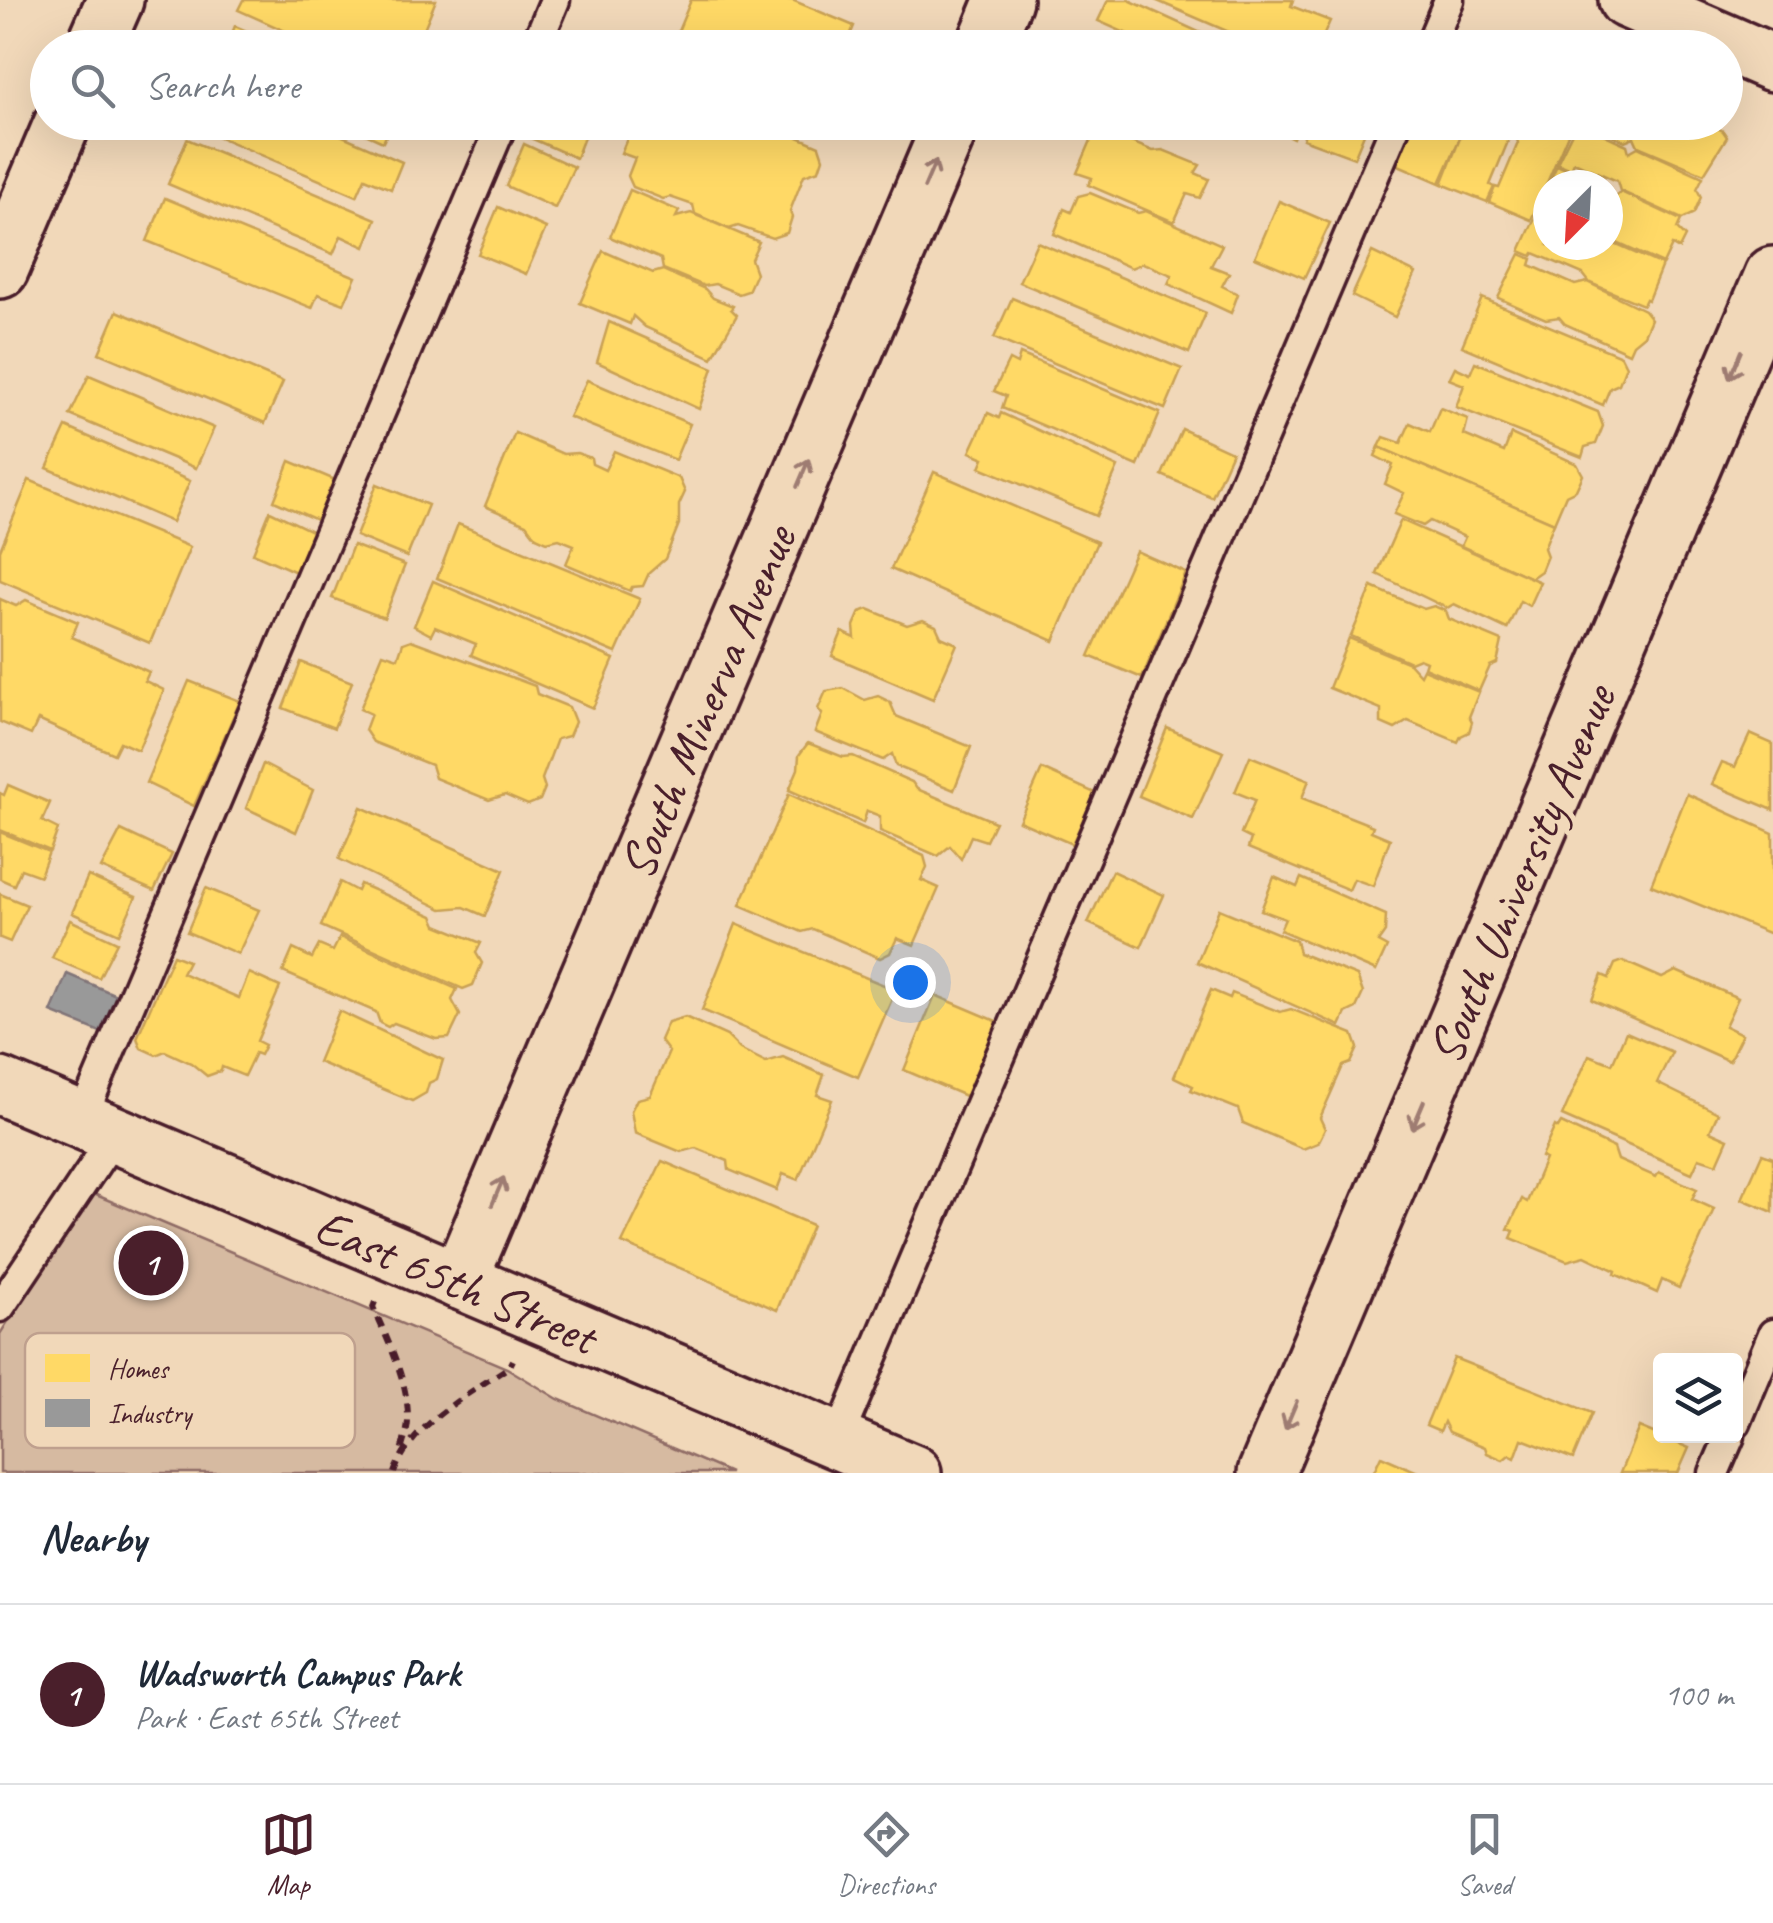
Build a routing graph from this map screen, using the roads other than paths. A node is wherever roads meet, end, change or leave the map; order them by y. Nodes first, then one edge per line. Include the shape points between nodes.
1 (114, 0) edge
2 (555, 0) edge
3 (1004, 0) edge
4 (1449, 0) edge
5 (1627, 0) edge
6 (102, 30) edge
7 (542, 30) edge
8 (992, 30) edge
9 (1436, 30) edge
10 (1698, 30) edge
11 (1743, 49) edge
12 (1773, 62) edge
13 (54, 140) edge
14 (497, 140) edge
15 (944, 140) edge
16 (1389, 140) edge
17 (0, 270) edge
18 (1773, 275) edge
19 (0, 1086) edge
20 (98, 1128) junction
21 (459, 1281) junction
22 (0, 1307) edge
23 (1773, 1334) edge
24 (1743, 1406) edge
25 (837, 1441) junction
26 (1727, 1443) edge
27 (913, 1473) edge
28 (1266, 1473) edge
29 (1714, 1473) edge

1 - 6 street
2 - 7 lane
3 - 8 street
4 - 9 lane
5 - 10 street
11 - 12 street
13 - 17 street
14 - 20 lane
21 -> 15 street, South Minerva Avenue
16 - 25 lane
18 -> 28 street, South University Avenue
19 - 20 street, East 65th Street
20 - 21 street, East 65th Street
20 - 22 lane
21 - 25 street, East 65th Street
23 - 24 lane
25 - 27 street, East 65th Street
26 - 29 lane

